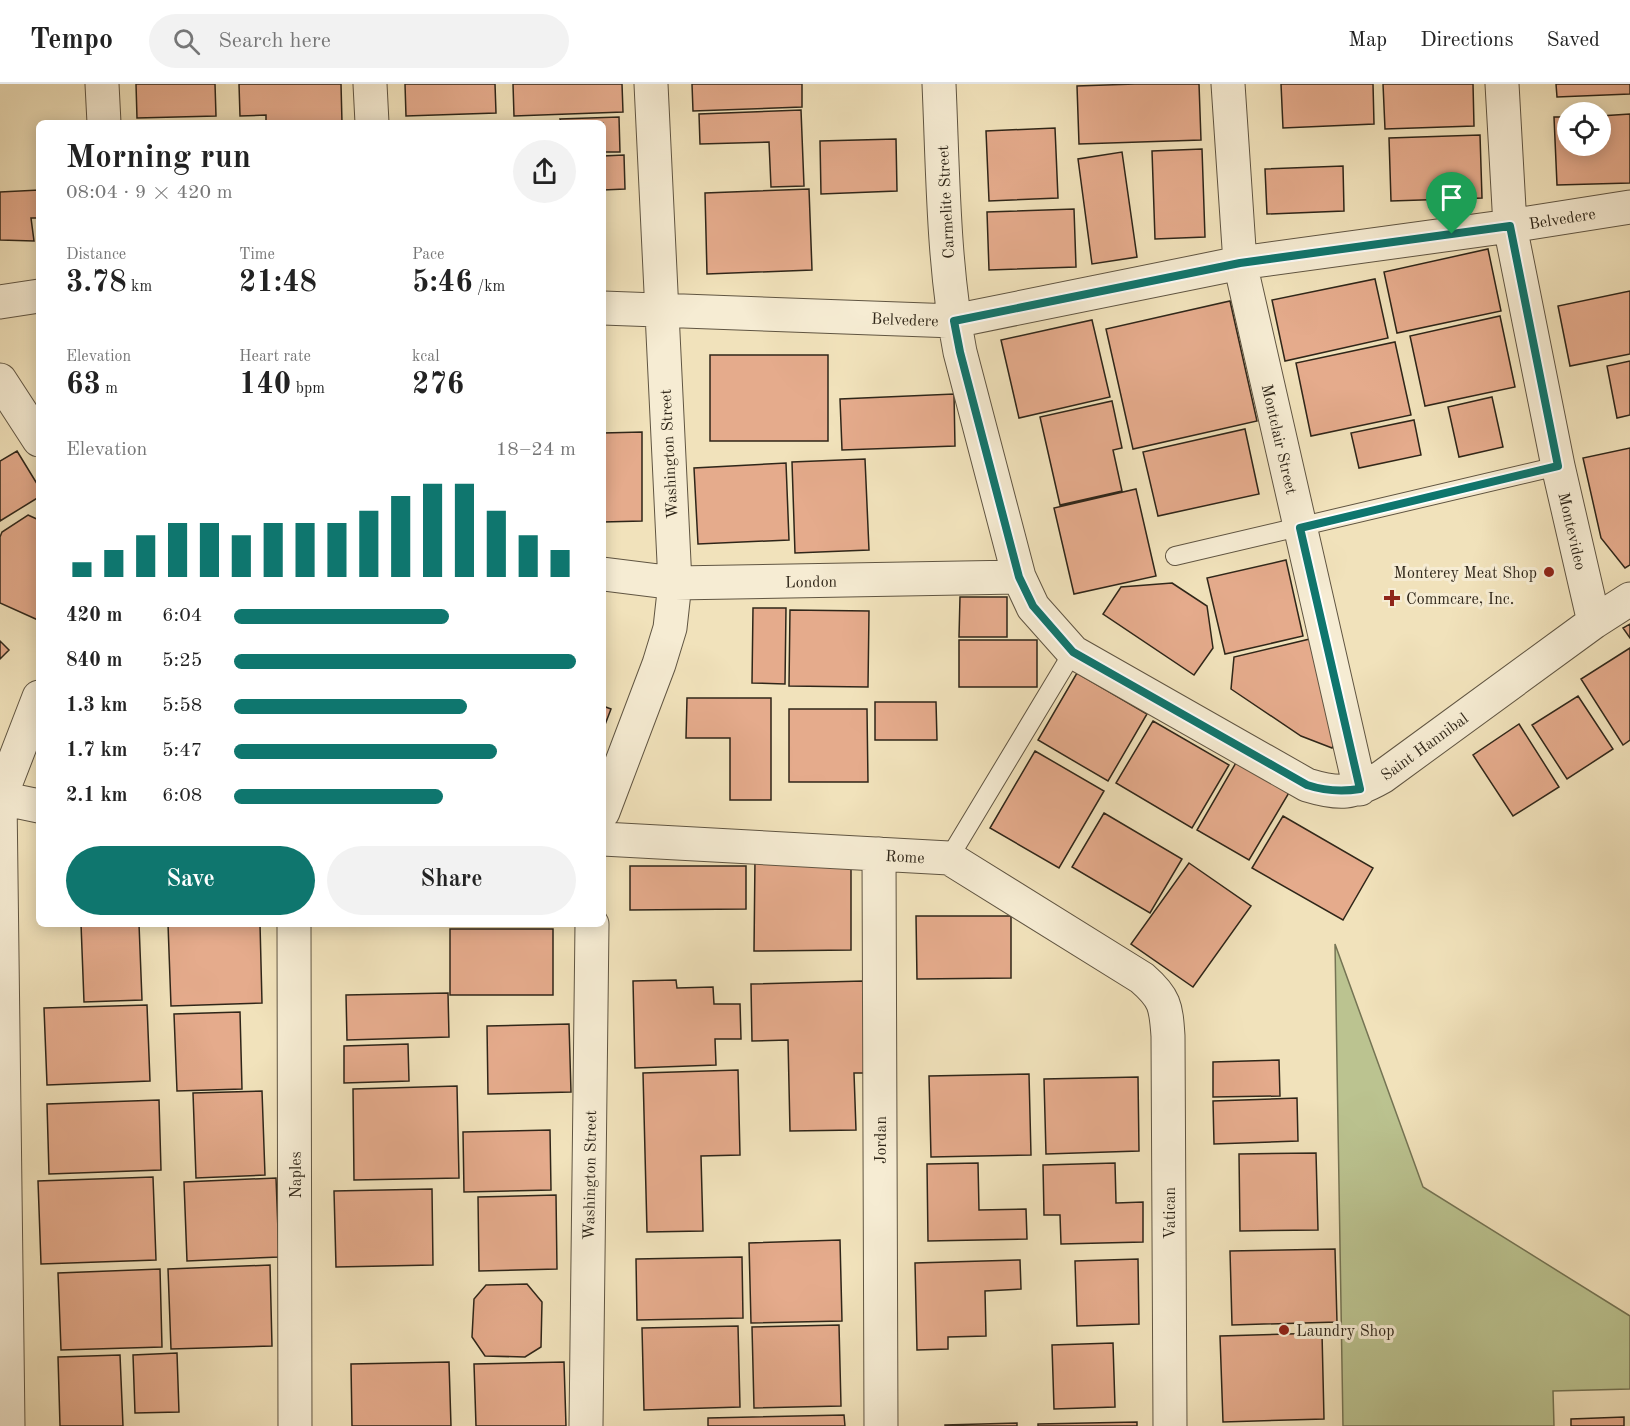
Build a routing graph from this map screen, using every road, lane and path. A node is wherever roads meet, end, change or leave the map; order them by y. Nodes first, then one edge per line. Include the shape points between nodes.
1 (102, 84) edge
2 (370, 84) edge
3 (651, 84) edge
4 (939, 84) edge
5 (1228, 84) edge
6 (1502, 84) edge
7 (104, 120) edge
8 (372, 120) edge
9 (1630, 207) edge
10 (1510, 226) junction
11 (1240, 263) junction
12 (36, 296) edge
13 (0, 302) edge
14 (606, 308) edge
15 (661, 310) junction
16 (954, 321) junction
17 (0, 381) edge
18 (36, 435) edge
19 (1558, 466) junction
20 (1300, 528) junction
21 (1175, 556) dead end
22 (606, 574) edge
23 (1019, 577) junction
24 (675, 583) junction
25 (1630, 599) edge
26 (1594, 622) junction
27 (1073, 652) junction
28 (36, 705) edge
29 (1360, 789) junction
30 (0, 798) edge
31 (606, 804) edge
32 (36, 805) edge
33 (606, 839) edge
34 (879, 854) junction
35 (949, 858) junction
36 (294, 927) edge
37 (592, 927) edge
38 (1163, 1000) joint
39 (6, 1418) edge
40 (295, 1426) edge
41 (586, 1426) edge
42 (881, 1426) edge
43 (1170, 1426) edge

1 - 7 street
2 - 8 street
3 - 15 street, Washington Street
4 - 16 street, Carmelite Street
5 - 11 street, Montclair Street
6 - 10 street, Montevideo
9 - 10 street, Belvedere
10 - 11 street, Belvedere
10 - 19 street, Montevideo
11 - 16 street, Belvedere
11 - 20 street, Montclair Street
12 - 13 street
14 - 15 street, Belvedere
15 - 16 street, Belvedere
15 - 24 street, Washington Street
16 - 23 street, Saint Hannibal
17 - 18 street
19 - 20 lane
19 - 26 street, Montevideo
20 - 21 lane
20 - 29 street, Montclair Street
22 - 24 street, London
23 - 24 street, London
23 - 27 street, Saint Hannibal via 1033,606
24 - 31 street, Washington Street via 670,628 659,664
25 - 26 street, Saint Hannibal
26 - 29 street, Saint Hannibal via 1382,777
27 - 29 street, Saint Hannibal via 1307,785 1342,792
27 - 35 lane
28 - 30 street
30 - 32 street
30 - 39 street
33 - 34 street, Rome
34 - 35 street, Rome
34 - 42 street, Jordan
35 - 38 street, Rome via 1142,978
36 - 40 street, Naples
37 - 41 street, Washington Street
38 - 43 street, Vatican via 1168,1036

